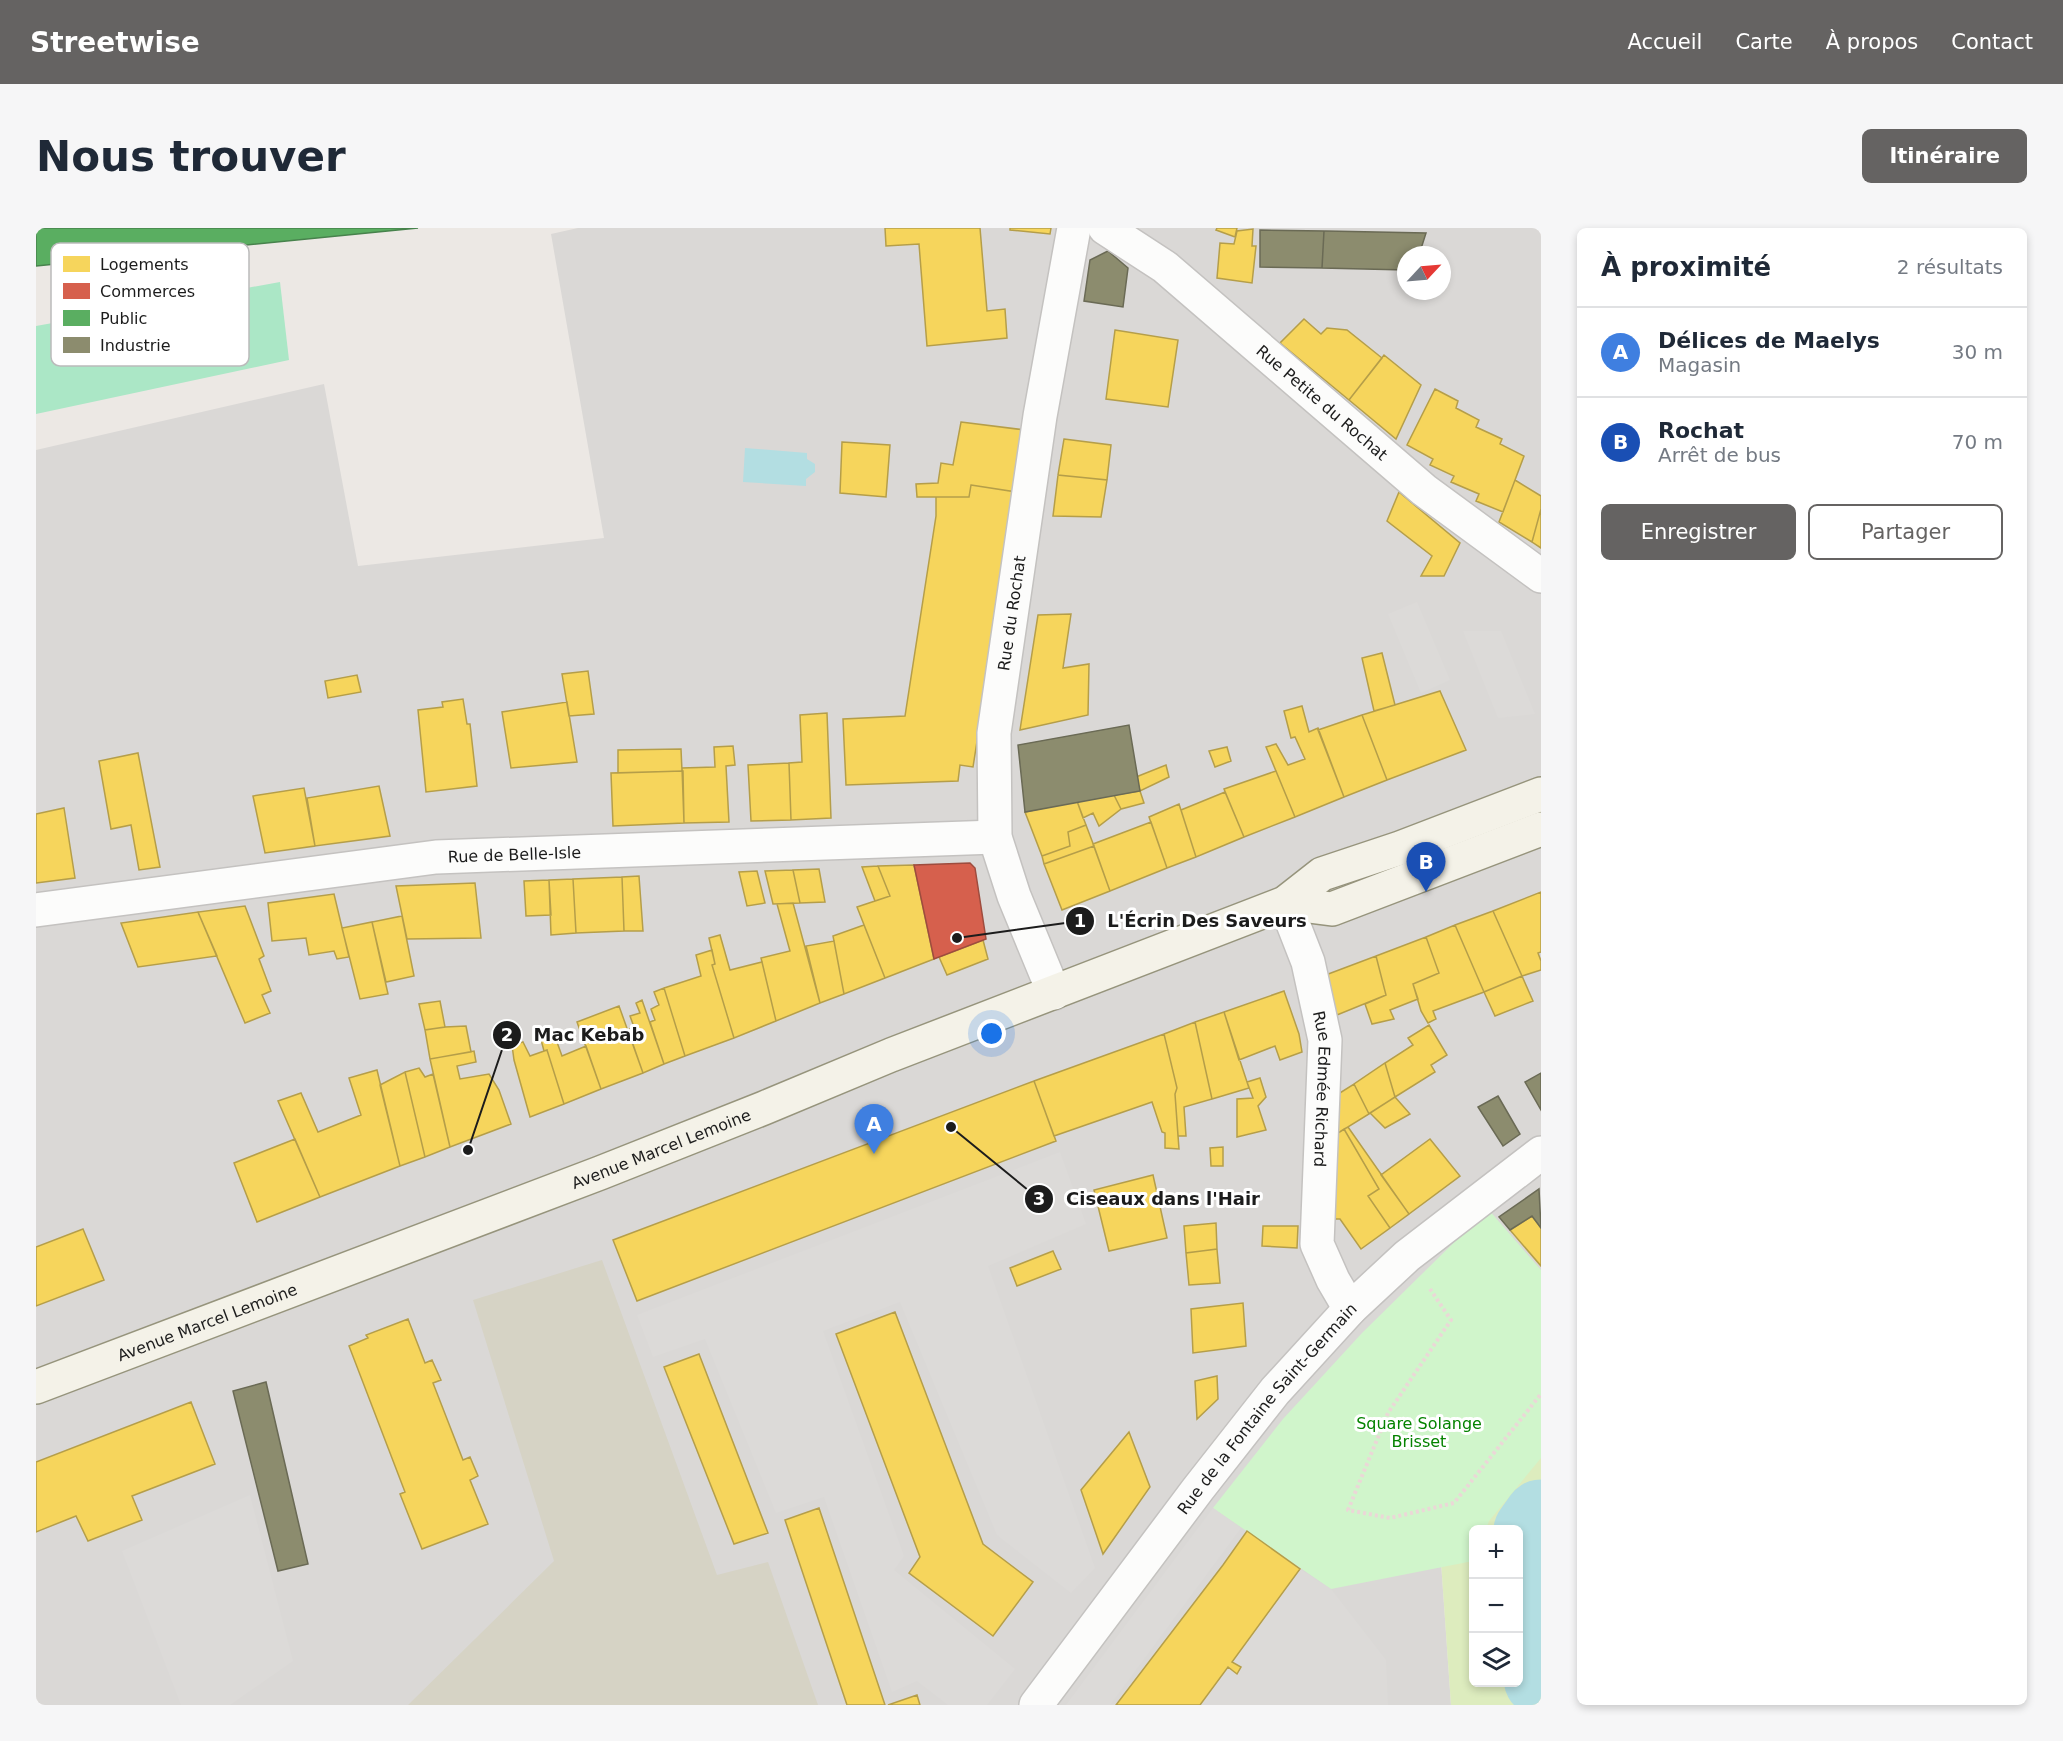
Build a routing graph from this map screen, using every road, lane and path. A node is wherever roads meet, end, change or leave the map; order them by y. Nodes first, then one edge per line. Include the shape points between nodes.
1 (1074, 228) edge
2 (1105, 228) edge
3 (1541, 576) edge
4 (1541, 794) edge
5 (1541, 829) edge
6 (995, 837) junction
7 (1285, 903) junction
8 (36, 910) edge
9 (1054, 993) junction
10 (1541, 1153) edge
11 (1407, 1256) junction
12 (1350, 1309) junction
13 (36, 1387) edge
14 (1541, 1394) edge
15 (1036, 1705) edge

1 - 6 street, Rue du Rochat via 1040,416 994,733
2 - 3 street, Rue Petite du Rochat via 1165,267 1424,490
4 - 7 main road, Avenue Marcel Lemoine via 1322,874
5 - 7 main road, Avenue Marcel Lemoine via 1332,909
6 - 8 street, Rue de Belle-Isle via 436,857
6 - 9 street, Rue du Rochat via 1014,896
7 - 9 main road, Avenue Marcel Lemoine
7 - 12 street, Rue Edmée Richard via 1308,962 1325,1040 1317,1244
9 - 13 main road, Avenue Marcel Lemoine via 600,1173
10 - 11 street, Rue de la Fontaine Saint-Germain
11 - 12 street, Rue de la Fontaine Saint-Germain
11 - 14 path via 1451,1320 1388,1413 1348,1510 1390,1518 1454,1503
12 - 15 street, Rue de la Fontaine Saint-Germain via 1275,1391

